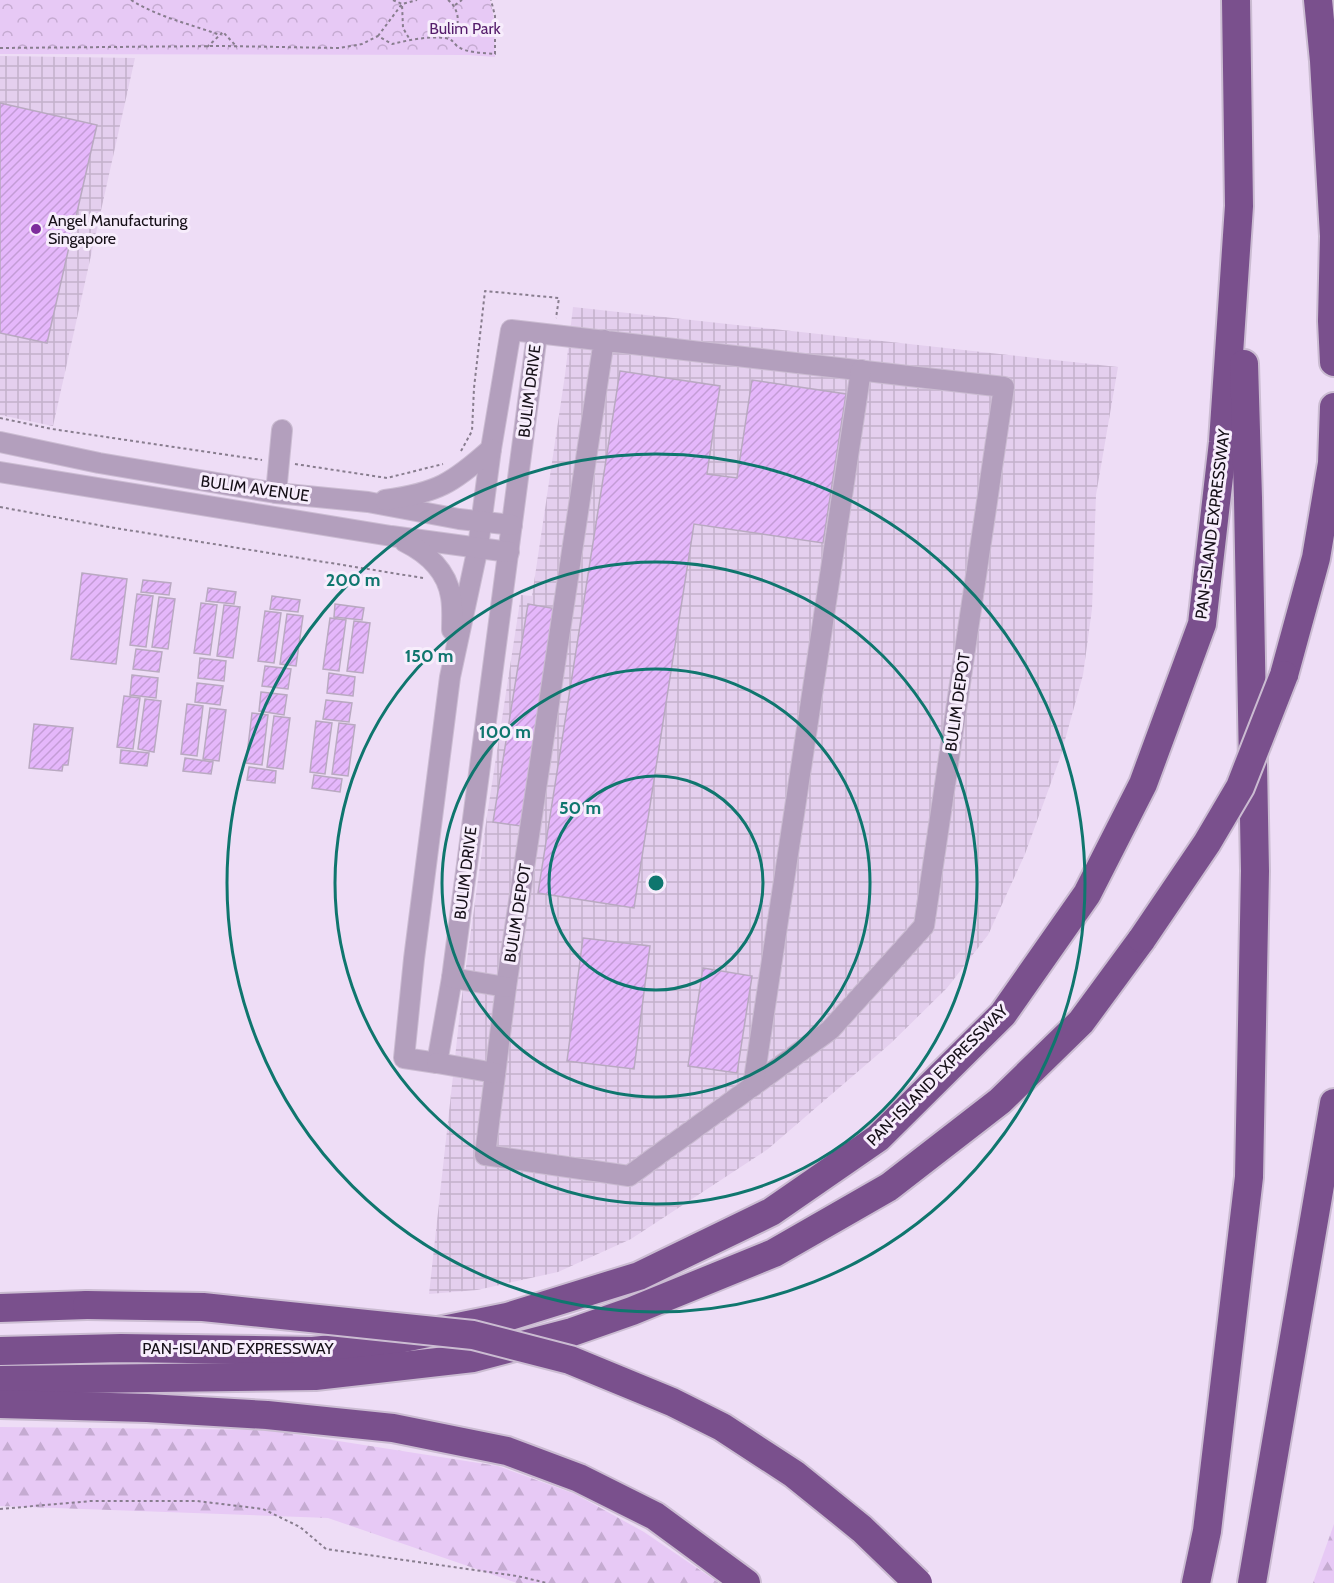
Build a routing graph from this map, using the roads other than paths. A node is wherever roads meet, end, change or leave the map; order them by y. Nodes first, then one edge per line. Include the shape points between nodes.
1 (1236, 0) edge
2 (1318, 0) edge
3 (1239, 206) junction
4 (545, 335) junction
5 (604, 340) junction
6 (1334, 362) edge
7 (861, 370) junction
8 (1334, 407) edge
9 (282, 430) dead end
10 (0, 442) edge
11 (491, 449) junction
12 (0, 472) edge
13 (276, 493) junction
14 (368, 502) junction
15 (482, 522) junction
16 (512, 525) junction
17 (391, 536) junction
18 (478, 547) junction
19 (509, 552) junction
20 (450, 676) junction
21 (452, 978) junction
22 (506, 987) junction
23 (437, 1063) junction
24 (495, 1073) junction
25 (753, 1086) junction
26 (1334, 1103) edge
27 (0, 1308) edge
28 (0, 1351) edge
29 (0, 1380) edge
30 (0, 1404) edge
31 (746, 1583) edge
32 (918, 1583) edge
33 (1196, 1583) edge
34 (1252, 1583) edge

1 - 3 highway, PAN-ISLAND EXPRESSWAY
2 - 6 highway via 1334,236
3 - 28 highway, PAN-ISLAND EXPRESSWAY via 1223,442 1202,624 1143,784 1087,894 1003,1014 878,1138 771,1212 639,1276 507,1317 369,1345 313,1351
3 - 33 highway via 1255,871 1248,1177 1207,1531
4 - 5 street, BULIM DEPOT
4 - 11 street, BULIM DRIVE via 511,330
4 - 16 street, BULIM DRIVE
5 - 7 street, BULIM DEPOT
5 - 22 street, BULIM DEPOT
7 - 25 street
7 - 25 street, BULIM DEPOT via 1004,387 924,926 830,1030
8 - 29 highway, PAN-ISLAND EXPRESSWAY, bridge via 1332,462 1316,558 1284,675 1240,787 1207,843 1081,1022 1000,1101 889,1187 774,1253 572,1332 473,1358 315,1376
9 - 13 street
10 - 13 street, BULIM AVENUE
11 - 14 street via 445,485 413,496
11 - 15 street, BULIM DRIVE
12 - 17 street, BULIM AVENUE
13 - 14 street, BULIM AVENUE
14 - 15 street, BULIM AVENUE
15 - 16 street, BULIM AVENUE
15 - 18 street, BULIM DRIVE
16 - 19 street, BULIM DRIVE
17 - 18 street, BULIM AVENUE
17 - 20 street via 420,549 434,561 451,596
18 - 19 street, BULIM AVENUE
18 - 20 street, BULIM DRIVE
19 - 21 street, BULIM DRIVE
20 - 23 street, BULIM DRIVE via 404,1058
21 - 22 street
21 - 23 street, BULIM DRIVE
22 - 24 street, BULIM DEPOT
23 - 24 street
24 - 25 street, BULIM DEPOT via 485,1155 629,1176
26 - 34 highway
27 - 32 highway, bridge via 203,1306 473,1335 570,1360 722,1427 794,1474 862,1529
30 - 31 highway via 267,1415 393,1428 507,1451 579,1478 655,1516

